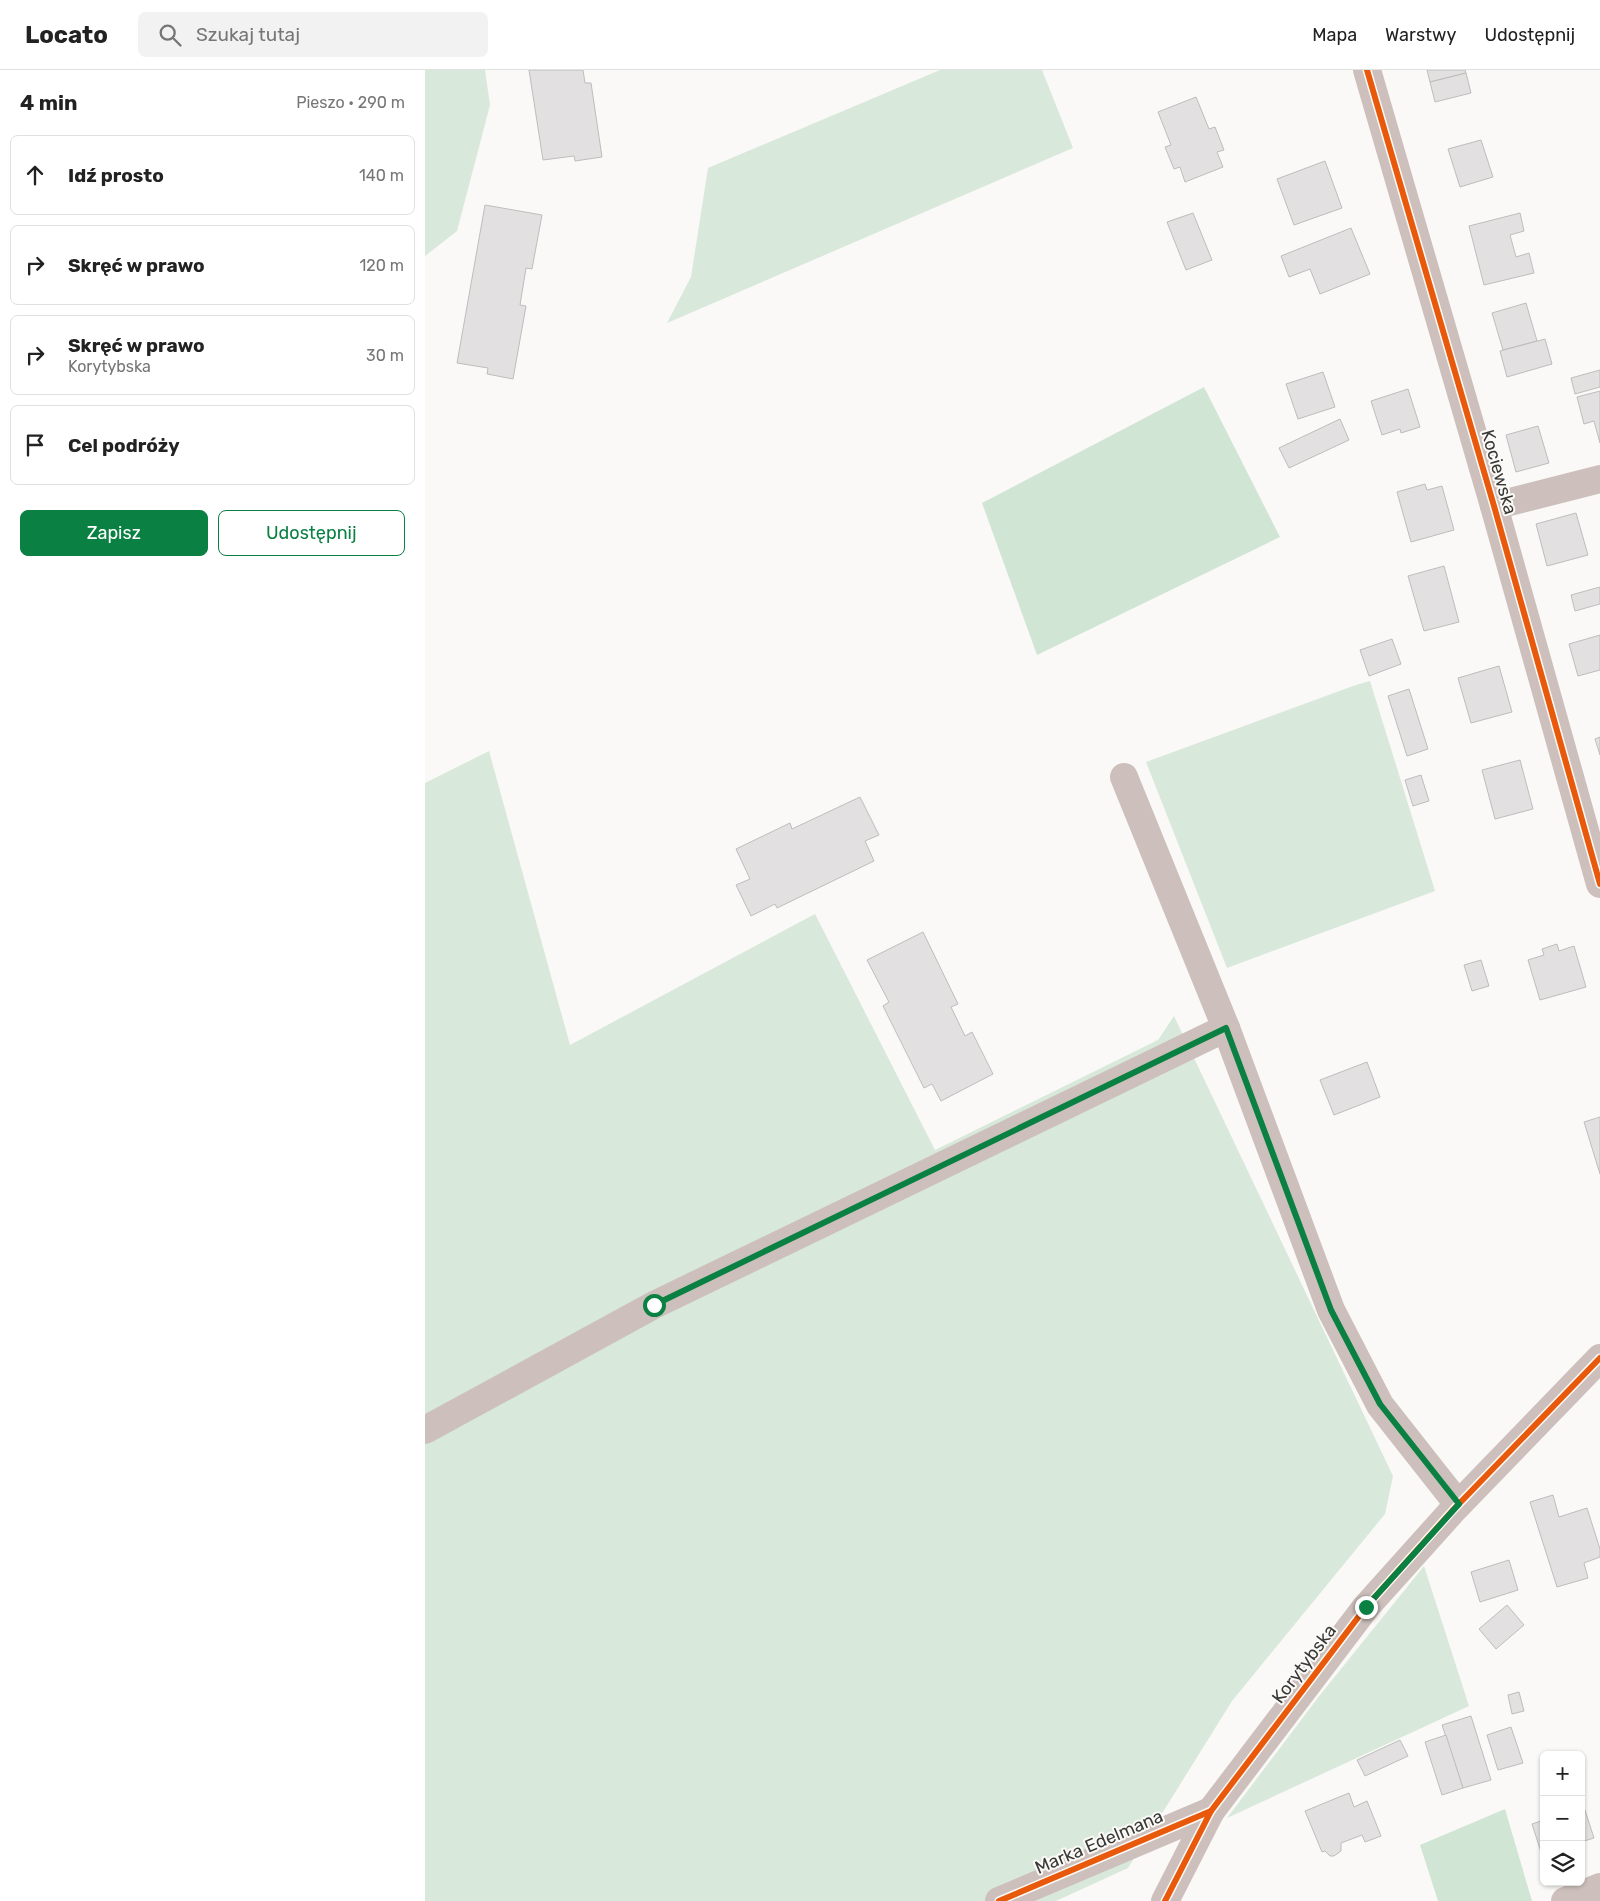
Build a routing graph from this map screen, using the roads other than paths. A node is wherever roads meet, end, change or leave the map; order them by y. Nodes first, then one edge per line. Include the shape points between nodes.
1 (1367, 70) edge
2 (1600, 479) edge
3 (1494, 506) junction
4 (1124, 777) dead end
5 (1600, 884) edge
6 (1226, 1028) junction
7 (1600, 1358) edge
8 (425, 1430) edge
9 (1459, 1504) junction
10 (1211, 1811) junction
11 (1600, 1887) edge
12 (999, 1901) edge
13 (1165, 1901) edge
14 (1565, 1901) edge

1 - 3 street, Kociewska
2 - 3 street
3 - 5 street, Kociewska
4 - 6 street
6 - 8 street via 654,1305
6 - 9 street via 1331,1310 1380,1404
7 - 9 street, Korytybska
9 - 10 street, Korytybska via 1366,1607
10 - 12 street, Marka Edelmana
10 - 13 street, Korytybska
11 - 14 street

